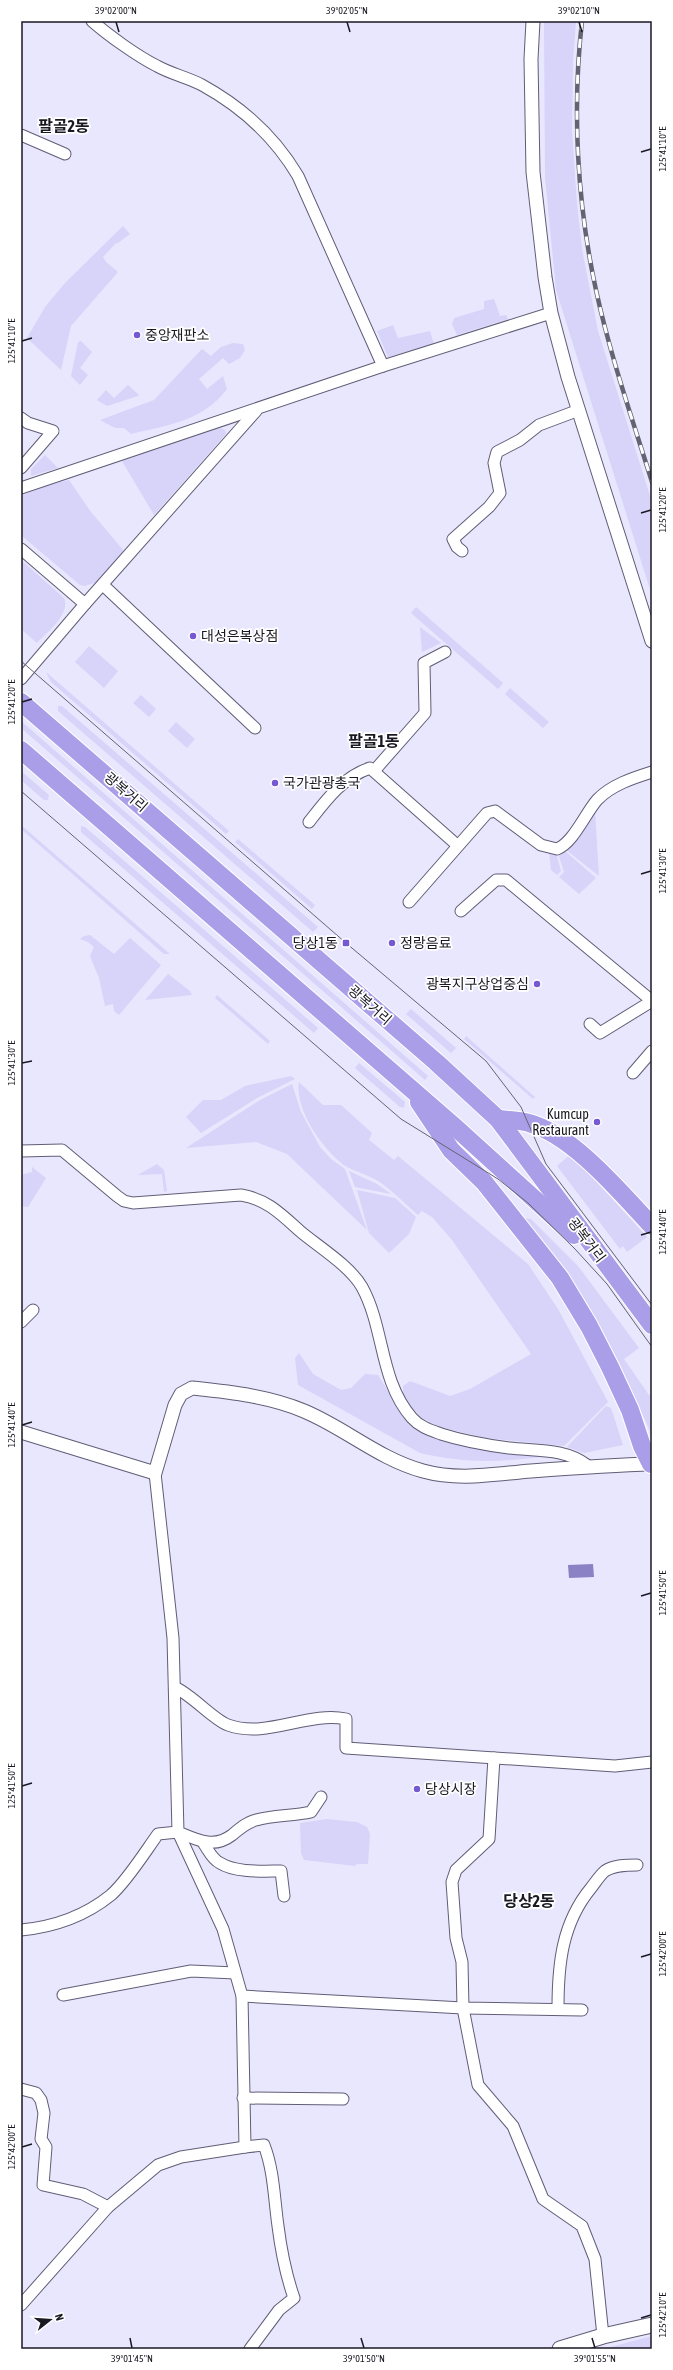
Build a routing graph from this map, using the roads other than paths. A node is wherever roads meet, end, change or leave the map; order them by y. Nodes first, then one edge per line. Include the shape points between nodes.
1 (92, 21) edge
2 (533, 21) edge
3 (21, 135) edge
4 (65, 154) dead end
5 (551, 313) junction
6 (384, 366) junction
7 (258, 409) junction
8 (579, 410) junction
9 (21, 418) edge
10 (21, 468) edge
11 (21, 488) edge
12 (21, 549) edge
13 (462, 551) dead end
14 (103, 585) junction
15 (85, 604) junction
16 (652, 640) edge
17 (445, 652) dead end
18 (21, 679) edge
19 (21, 702) edge
20 (255, 728) dead end
21 (21, 750) edge
22 (374, 771) junction
23 (652, 772) edge
24 (309, 822) dead end
25 (457, 845) junction
26 (409, 902) dead end
27 (461, 911) dead end
28 (652, 1001) edge
29 (590, 1024) dead end
30 (652, 1051) edge
31 (633, 1073) dead end
32 (412, 1089) junction
33 (498, 1119) junction
34 (21, 1152) edge
35 (652, 1226) edge
36 (607, 1266) junction
37 (33, 1310) dead end
38 (21, 1322) edge
39 (652, 1325) edge
40 (21, 1432) edge
41 (651, 1464) edge
42 (587, 1465) junction
43 (155, 1473) junction
44 (176, 1688) junction
45 (494, 1758) junction
46 (652, 1762) edge
47 (321, 1797) dead end
48 (178, 1832) junction
49 (204, 1844) junction
50 (637, 1865) dead end
51 (284, 1896) dead end
52 (21, 1930) edge
53 (235, 1973) junction
54 (64, 1995) dead end
55 (242, 1996) junction
56 (463, 2008) junction
57 (558, 2008) junction
58 (582, 2010) dead end
59 (21, 2089) edge
60 (243, 2098) junction
61 (343, 2099) dead end
62 (245, 2147) junction
63 (108, 2207) junction
64 (21, 2305) edge
65 (652, 2325) edge
66 (603, 2336) junction
67 (250, 2349) edge
68 (560, 2349) edge

1 - 6 street via 157,66 202,86 254,121 270,136 286,155 298,176
2 - 5 street via 533,172 544,277
3 - 4 street
5 - 6 street
5 - 8 street
6 - 7 street
7 - 11 street
7 - 14 street
8 - 13 street via 539,425 520,440 497,452 494,463 500,492 489,507 453,539
8 - 16 street
9 - 10 street via 53,431
12 - 15 street
14 - 15 street
14 - 20 street
15 - 18 street
17 - 22 street via 424,663 426,713
19 - 33 highway, 광복거리 via 436,1062
21 - 32 highway, 광복거리
22 - 24 street via 370,768 354,773 330,795
22 - 25 street
23 - 25 street via 615,787 599,798 567,842 557,849 541,845 495,811 487,813
25 - 26 street
27 - 28 street via 496,880 506,880
28 - 29 street via 600,1033
30 - 31 street
32 - 36 highway, 광복거리
32 - 41 highway via 424,1112 451,1150 490,1188 560,1278 610,1367
33 - 35 highway via 529,1123 554,1134 607,1178
33 - 36 highway, 광복거리
34 - 42 street via 62,1150 117,1196 133,1203 241,1195 256,1197 271,1206 348,1270 361,1285 370,1305 392,1387 397,1398 420,1426 478,1444 559,1453 577,1458
36 - 39 highway
37 - 38 street
40 - 43 street
41 - 42 street
42 - 43 street via 482,1477 449,1477 422,1471 399,1462 330,1423 274,1400 192,1388 181,1394 175,1405
43 - 44 street via 168,1581
44 - 45 street via 188,1694 227,1724 239,1727 276,1727 335,1717 346,1719 346,1748
44 - 48 street
45 - 46 street via 615,1766
45 - 56 street via 489,1839 456,1870 452,1882 456,1938 462,1962
47 - 49 street via 311,1812 256,1819 230,1836 215,1843
48 - 49 street
48 - 52 street via 158,1834 111,1895 86,1911 61,1923
48 - 53 street via 223,1929
49 - 51 street via 220,1863 258,1871 281,1871
50 - 57 street via 618,1866 605,1871 586,1894 570,1920 558,1979
53 - 54 street via 191,1971
53 - 55 street
55 - 56 street
55 - 60 street
56 - 57 street
56 - 66 street via 478,2085 513,2126 543,2199 582,2226 589,2242 595,2259
57 - 58 street
59 - 63 street via 36,2093 42,2106 41,2139 46,2147 43,2185 83,2194
60 - 61 street
60 - 62 street
62 - 63 street via 181,2157 158,2165
62 - 67 street via 264,2145 270,2162 278,2226 294,2298 280,2310
63 - 64 street
65 - 66 main road
66 - 68 main road

